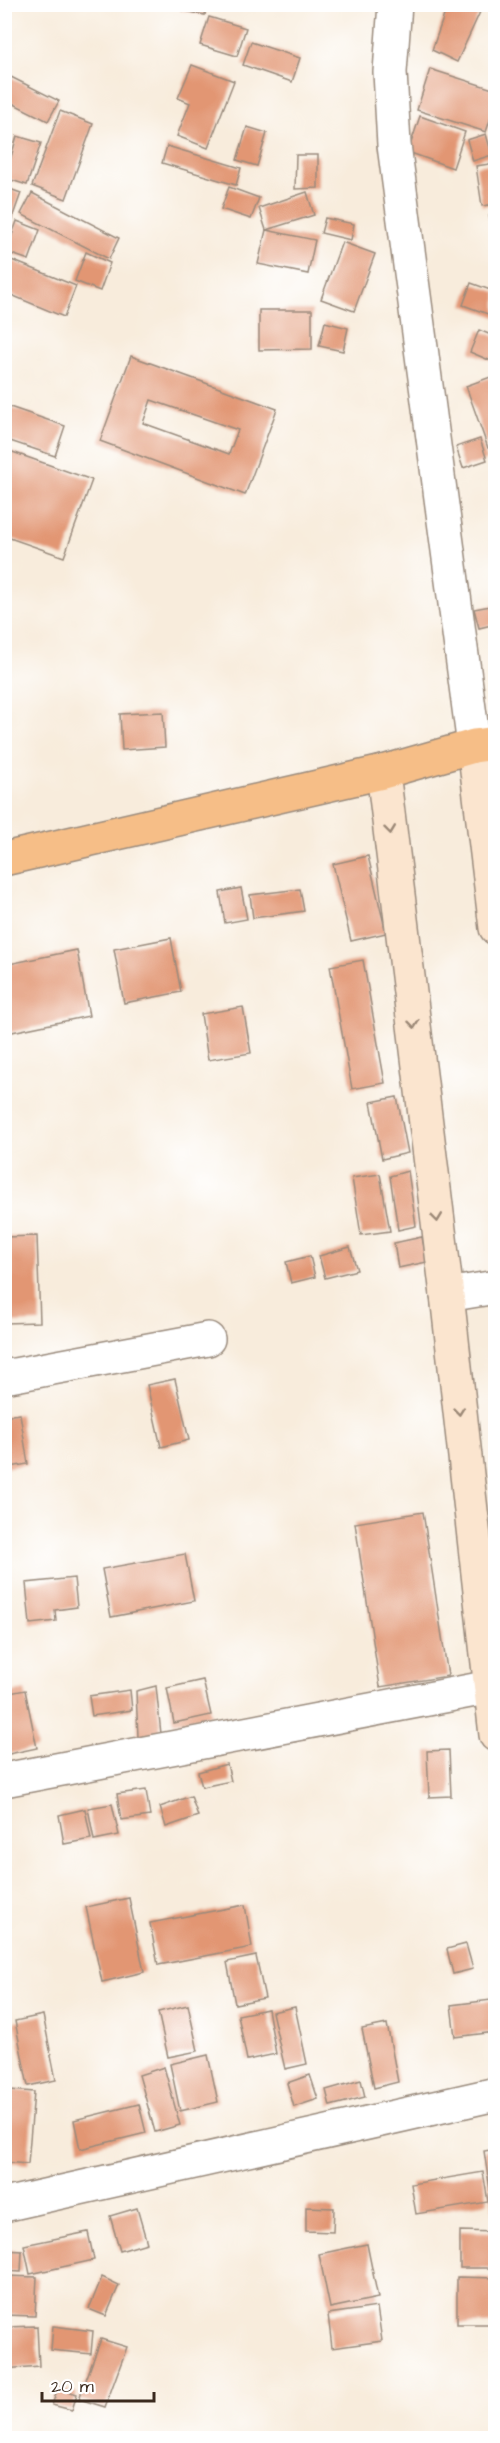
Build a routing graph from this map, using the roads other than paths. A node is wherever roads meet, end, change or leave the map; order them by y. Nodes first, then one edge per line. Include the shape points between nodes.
1 (395, 4) edge
2 (485, 745) edge
3 (384, 772) junction
4 (4, 860) edge
5 (495, 928) edge
6 (495, 1287) edge
7 (447, 1295) junction
8 (208, 1339) dead end
9 (4, 1377) edge
10 (493, 1687) edge
11 (495, 1735) edge
12 (4, 1780) edge
13 (495, 2094) edge
14 (4, 2205) edge

1 - 2 street via 390,72 394,145
2 - 3 highway
2 - 5 street
3 - 4 highway
3 -> 7 street
6 - 7 street
7 -> 10 street
8 - 9 street
10 - 11 street
10 - 12 street
13 - 14 street

